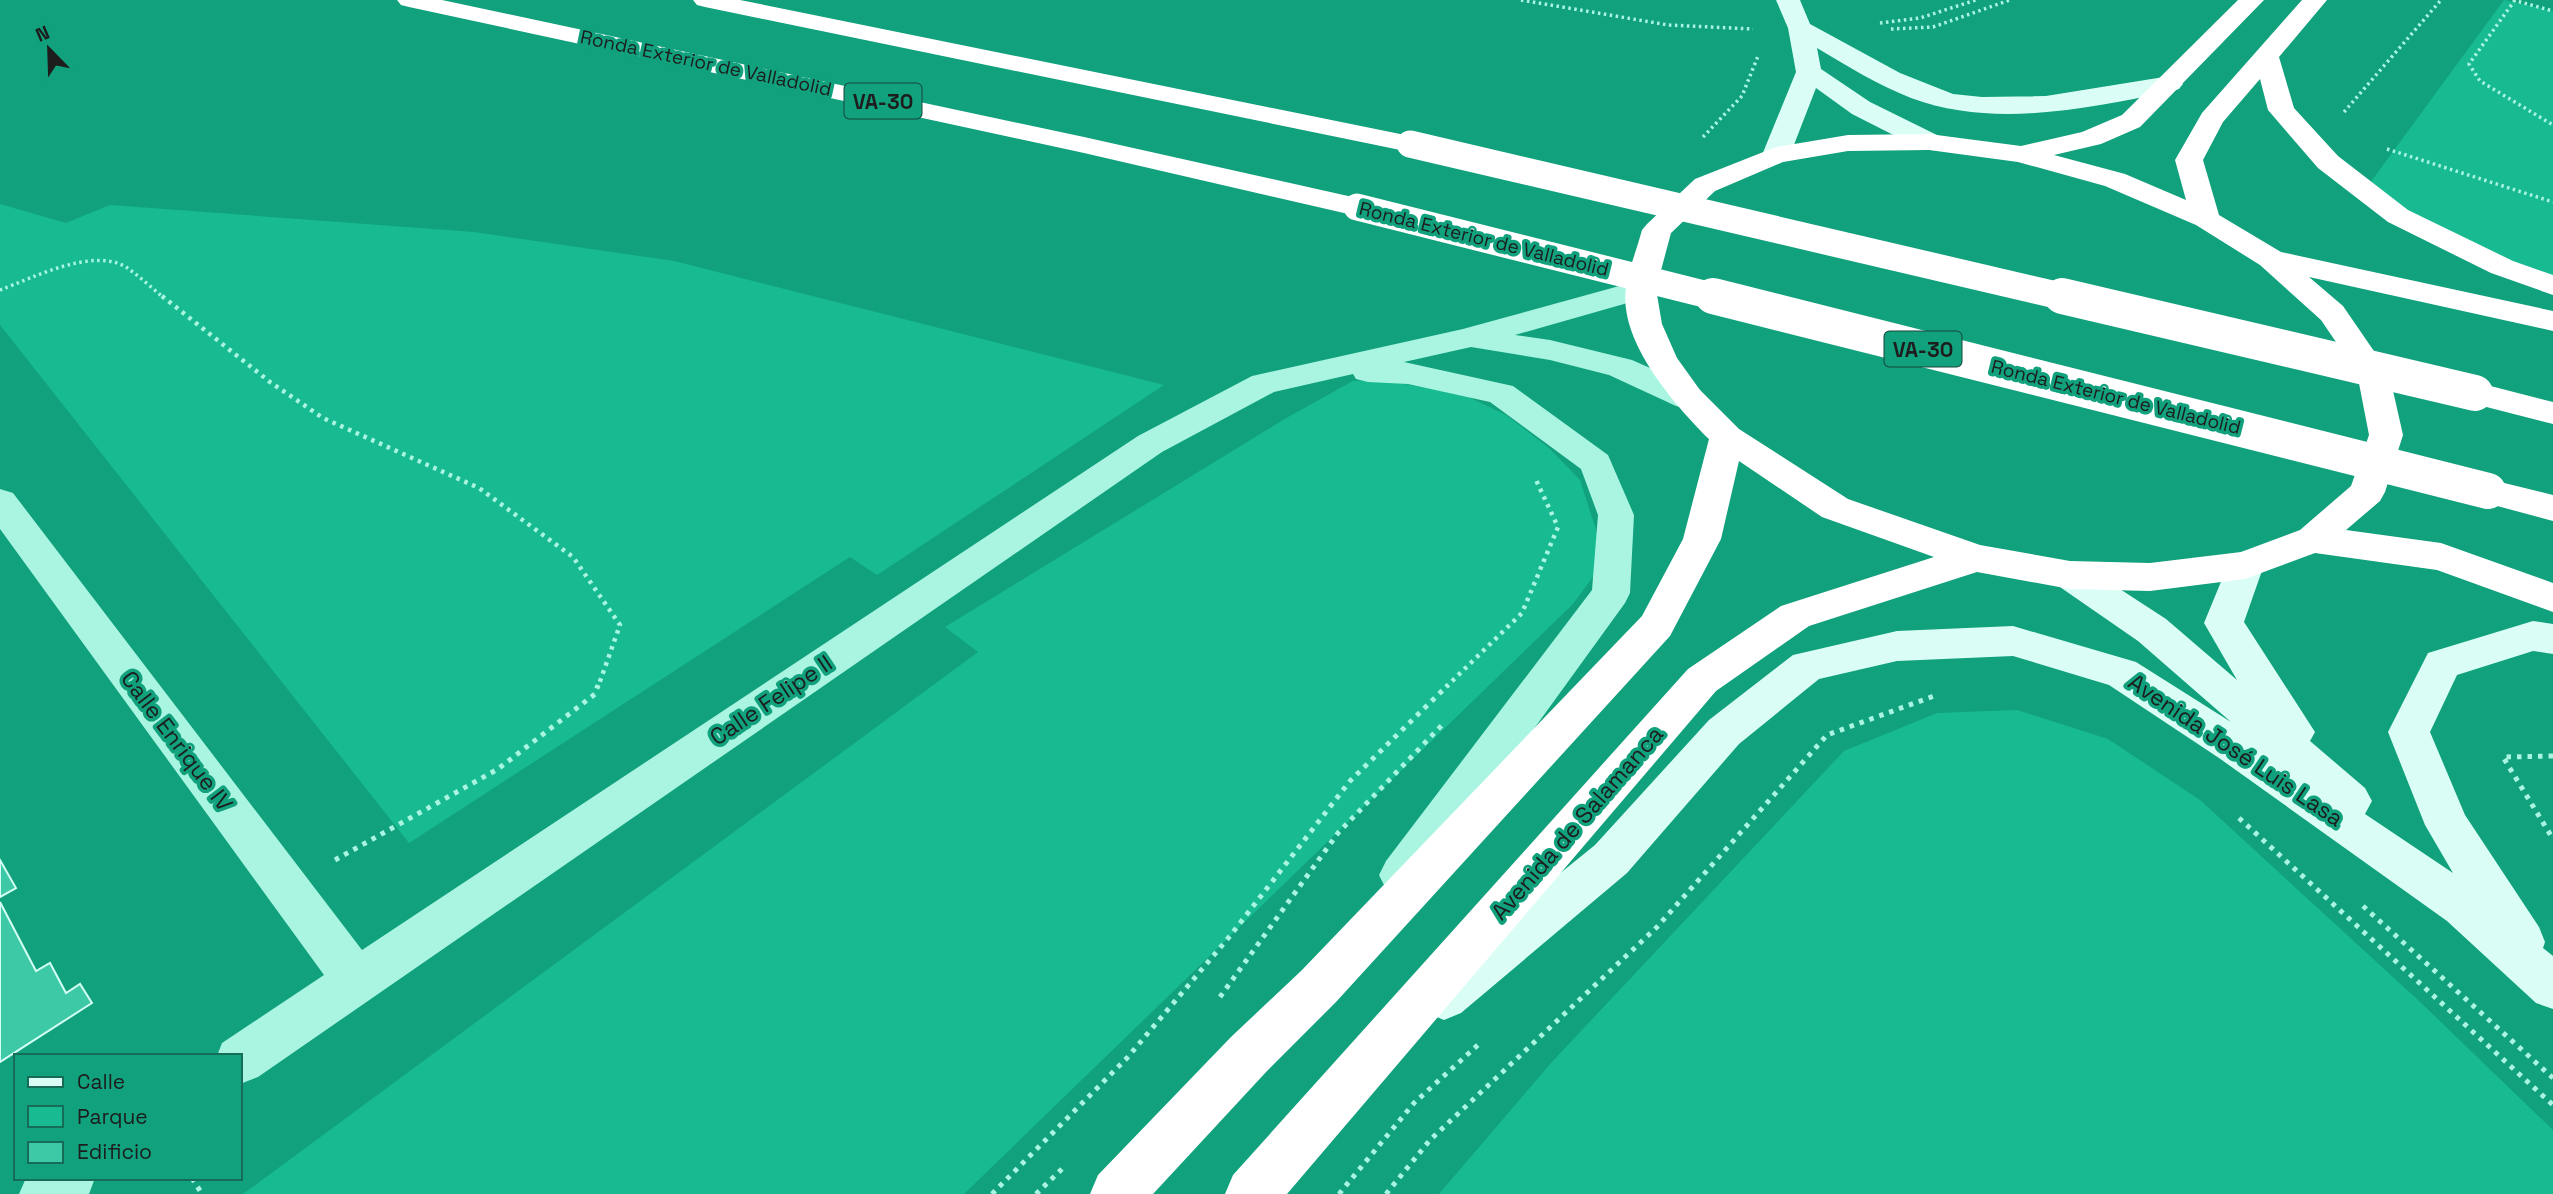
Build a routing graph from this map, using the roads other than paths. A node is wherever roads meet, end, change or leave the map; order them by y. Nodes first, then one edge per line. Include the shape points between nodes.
1 (409, 0) edge
2 (705, 0) edge
3 (1788, 0) edge
4 (2252, 0) edge
5 (2315, 0) edge
6 (1800, 28) junction
7 (2266, 56) junction
8 (1809, 72) junction
9 (2170, 84) junction
10 (1929, 142) junction
11 (2020, 154) junction
12 (1776, 155) junction
13 (2206, 219) junction
14 (2271, 259) junction
15 (2553, 286) edge
16 (1641, 289) junction
17 (2553, 321) edge
18 (1467, 338) junction
19 (1317, 370) junction
20 (1688, 398) junction
21 (2553, 413) edge
22 (1727, 437) junction
23 (0, 502) edge
24 (2553, 508) edge
25 (2313, 539) junction
26 (1976, 558) junction
27 (2245, 565) junction
28 (2070, 575) junction
29 (2553, 598) edge
30 (2553, 639) edge
31 (2332, 785) junction
32 (2462, 906) junction
33 (355, 979) junction
34 (2550, 984) edge
35 (1319, 986) junction
36 (1383, 1047) junction
37 (242, 1058) edge
38 (66, 1180) edge
39 (46, 1194) edge
40 (1116, 1194) edge
41 (1252, 1194) edge

1 - 24 highway, Ronda Exterior de Valladolid / VA-30, bridge via 1356,207
2 - 21 highway, bridge via 1410,144
3 - 6 street
4 - 9 highway
5 - 7 highway
6 - 8 street
6 - 9 street via 1871,70 1924,93 1971,104 2038,104
7 - 13 highway via 2211,119 2189,160
7 - 15 highway via 2281,110 2328,162 2398,216 2502,267
8 - 10 street via 1861,108
8 - 12 street
9 - 11 highway via 2131,121 2091,138
10 - 11 highway
10 - 12 highway via 1848,143
11 - 13 highway via 2115,180
12 - 16 highway via 1705,185 1657,230
13 - 14 highway
14 - 17 highway
14 - 25 highway via 2332,313 2373,373 2386,435 2367,492
16 - 18 street, Calle Felipe II
16 - 20 highway via 1646,324 1661,360
18 - 19 street, Calle Felipe II
18 - 20 street, Calle Felipe II via 1550,349 1620,367
19 - 33 street, Calle Felipe II via 1264,384 1150,444
19 - 35 street, Calle Felipe II via 1408,373 1501,394 1596,463 1616,515 1611,593
20 - 22 highway
22 - 26 highway via 1835,508
22 - 35 highway via 1702,539 1656,626
23 - 33 street, Calle Enrique IV
25 - 27 highway
25 - 29 highway via 2441,556
26 - 28 highway
26 - 36 highway, Avenida de Salamanca via 1795,616 1702,680
27 - 28 highway via 2150,578
27 - 31 street, Avenida José Luis Lasa via 2224,623 2266,693
28 - 31 street, Avenida José Luis Lasa via 2152,630
30 - 34 street, Avenida José Luis Lasa via 2533,636 2442,664 2409,732 2447,825
31 - 32 street, Avenida José Luis Lasa
32 - 34 street, Avenida José Luis Lasa
32 - 36 street, Avenida José Luis Lasa via 2122,673 2013,641 1897,646 1807,666 1724,732 1611,859
33 - 37 street, Calle Felipe II
35 - 40 highway
36 - 41 highway, Avenida de Salamanca
38 - 39 street

